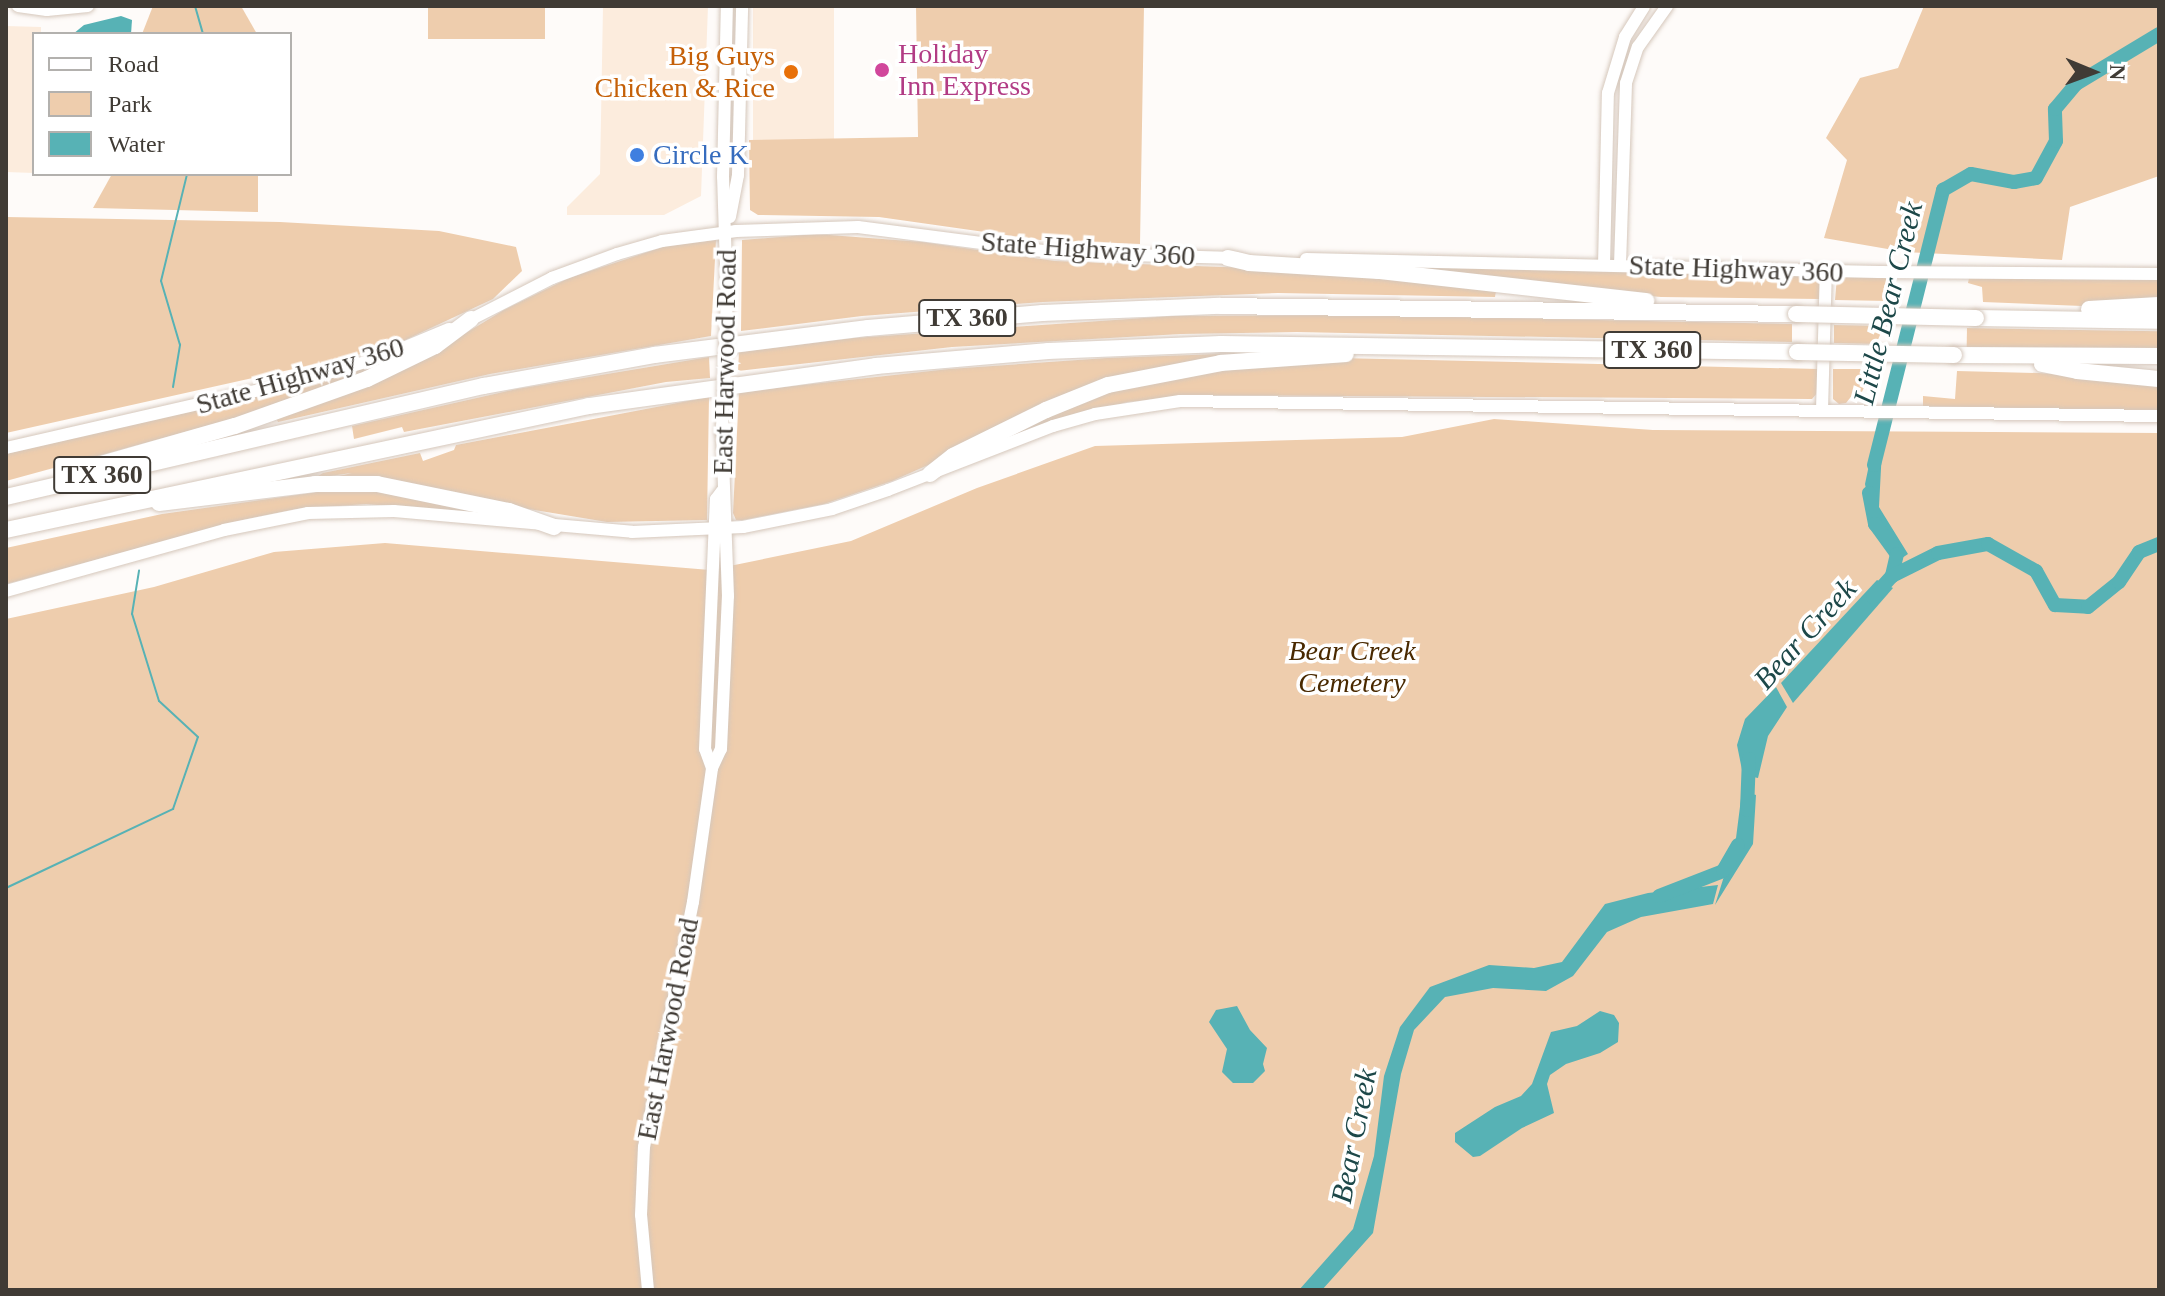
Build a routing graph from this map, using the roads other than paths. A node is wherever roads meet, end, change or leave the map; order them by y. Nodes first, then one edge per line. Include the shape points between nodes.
1 (18, 6) edge
2 (88, 6) edge
3 (727, 6) edge
4 (742, 6) edge
5 (1644, 6) edge
6 (1667, 6) edge
7 (727, 21) junction
8 (742, 21) junction
9 (727, 232) junction
10 (1228, 258) junction
11 (1604, 265) junction
12 (1620, 265) junction
13 (1826, 271) junction
14 (2159, 274) edge
15 (2159, 305) edge
16 (1755, 313) junction
17 (2010, 318) junction
18 (471, 319) junction
19 (2159, 321) edge
20 (1395, 345) junction
21 (2159, 356) edge
22 (2014, 357) junction
23 (2159, 379) edge
24 (1822, 410) junction
25 (2159, 416) edge
26 (6, 448) edge
27 (930, 474) junction
28 (9, 496) edge
29 (125, 504) junction
30 (554, 527) junction
31 (721, 528) junction
32 (6, 530) edge
33 (6, 591) edge
34 (648, 1290) edge

1 - 2 main road
3 - 7 main road, East Harwood Road
4 - 8 main road, East Harwood Road
5 - 11 main road via 1625,37 1608,93
6 - 12 main road via 1638,47 1626,83
7 - 8 main road
7 - 9 main road, East Harwood Road
8 - 9 main road, East Harwood Road via 738,175
9 - 10 main road, State Highway 360 via 858,227 1058,253
9 - 18 main road, State Highway 360 via 617,254 552,278
9 - 31 main road, East Harwood Road, bridge via 722,491 716,499
10 - 11 main road, State Highway 360
10 - 16 highway via 1580,295 1725,304
11 - 12 main road, State Highway 360
12 - 13 main road, State Highway 360
13 - 14 main road, State Highway 360
13 - 24 main road
15 - 17 highway via 2032,310
16 - 17 highway, TX 360, bridge
16 - 28 highway, TX 360 via 1204,306 868,328 654,355 484,386
17 - 19 highway, TX 360
18 - 26 main road, State Highway 360 via 341,370
18 - 28 highway via 435,346 367,379 235,426 43,480
20 - 22 highway, TX 360, bridge
20 - 27 highway via 1368,353 1221,363 1108,385 953,456
20 - 29 highway, TX 360 via 1092,349 804,374 518,419
21 - 22 highway, TX 360
22 - 23 highway via 2077,371
24 - 25 main road
24 - 27 main road via 1180,401 1053,426
27 - 31 main road via 832,509
29 - 30 highway via 315,484 377,484 509,511
29 - 32 highway, TX 360
30 - 31 main road via 632,532
30 - 33 main road via 394,511 308,513 224,530
31 - 34 main road, East Harwood Road via 705,749 712,768 693,902 644,1147 641,1215

